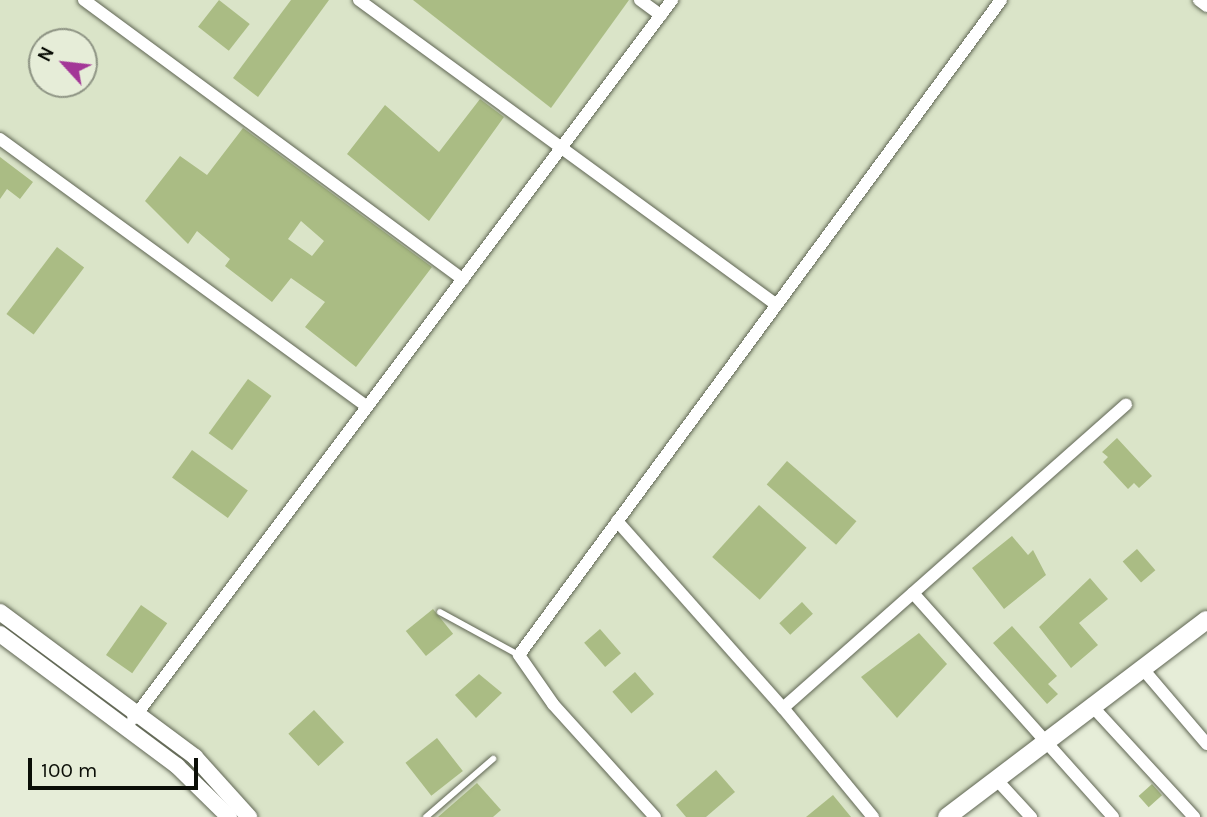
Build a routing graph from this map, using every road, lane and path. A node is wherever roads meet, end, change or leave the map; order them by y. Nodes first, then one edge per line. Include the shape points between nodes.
1 (84, 0) edge
2 (359, 0) edge
3 (640, 0) edge
4 (672, 0) edge
5 (1001, 0) edge
6 (1199, 0) edge
7 (1207, 6) edge
8 (661, 15) junction
9 (0, 139) edge
10 (561, 149) junction
11 (463, 279) junction
12 (774, 303) junction
13 (1126, 405) dead end
14 (367, 407) junction
15 (617, 521) junction
16 (913, 593) junction
17 (0, 612) edge
18 (440, 612) dead end
19 (1207, 620) edge
20 (0, 634) edge
21 (519, 655) junction
22 (1142, 668) junction
23 (1092, 706) junction
24 (783, 708) junction
25 (138, 713) junction
26 (127, 728) junction
27 (1044, 742) junction
28 (1207, 744) edge
29 (493, 759) dead end
30 (996, 779) junction
31 (213, 811) edge
32 (1189, 815) edge
33 (229, 817) edge
34 (249, 817) edge
35 (426, 817) edge
36 (655, 817) edge
37 (873, 817) edge
38 (947, 817) edge
39 (1031, 817) edge
40 (1113, 817) edge

1 - 11 street
2 - 10 street
3 - 8 street
4 - 8 street
5 - 12 street
6 - 7 street
8 - 10 street
9 - 14 street
10 - 11 street
10 - 12 street
11 - 14 street
12 - 15 street
13 - 16 street
14 - 25 street
15 - 21 street
15 - 24 street
16 - 24 street
16 - 27 street
17 - 25 street
18 - 21 lane
19 - 22 main road
20 - 26 street
21 - 36 street
22 - 23 main road
22 - 28 street
23 - 27 main road
23 - 32 street
24 - 37 street
25 - 26 street
25 - 34 street via 195,757
26 - 31 street
27 - 30 main road
27 - 40 street
29 - 35 lane
30 - 38 main road
30 - 39 street
31 - 33 street

